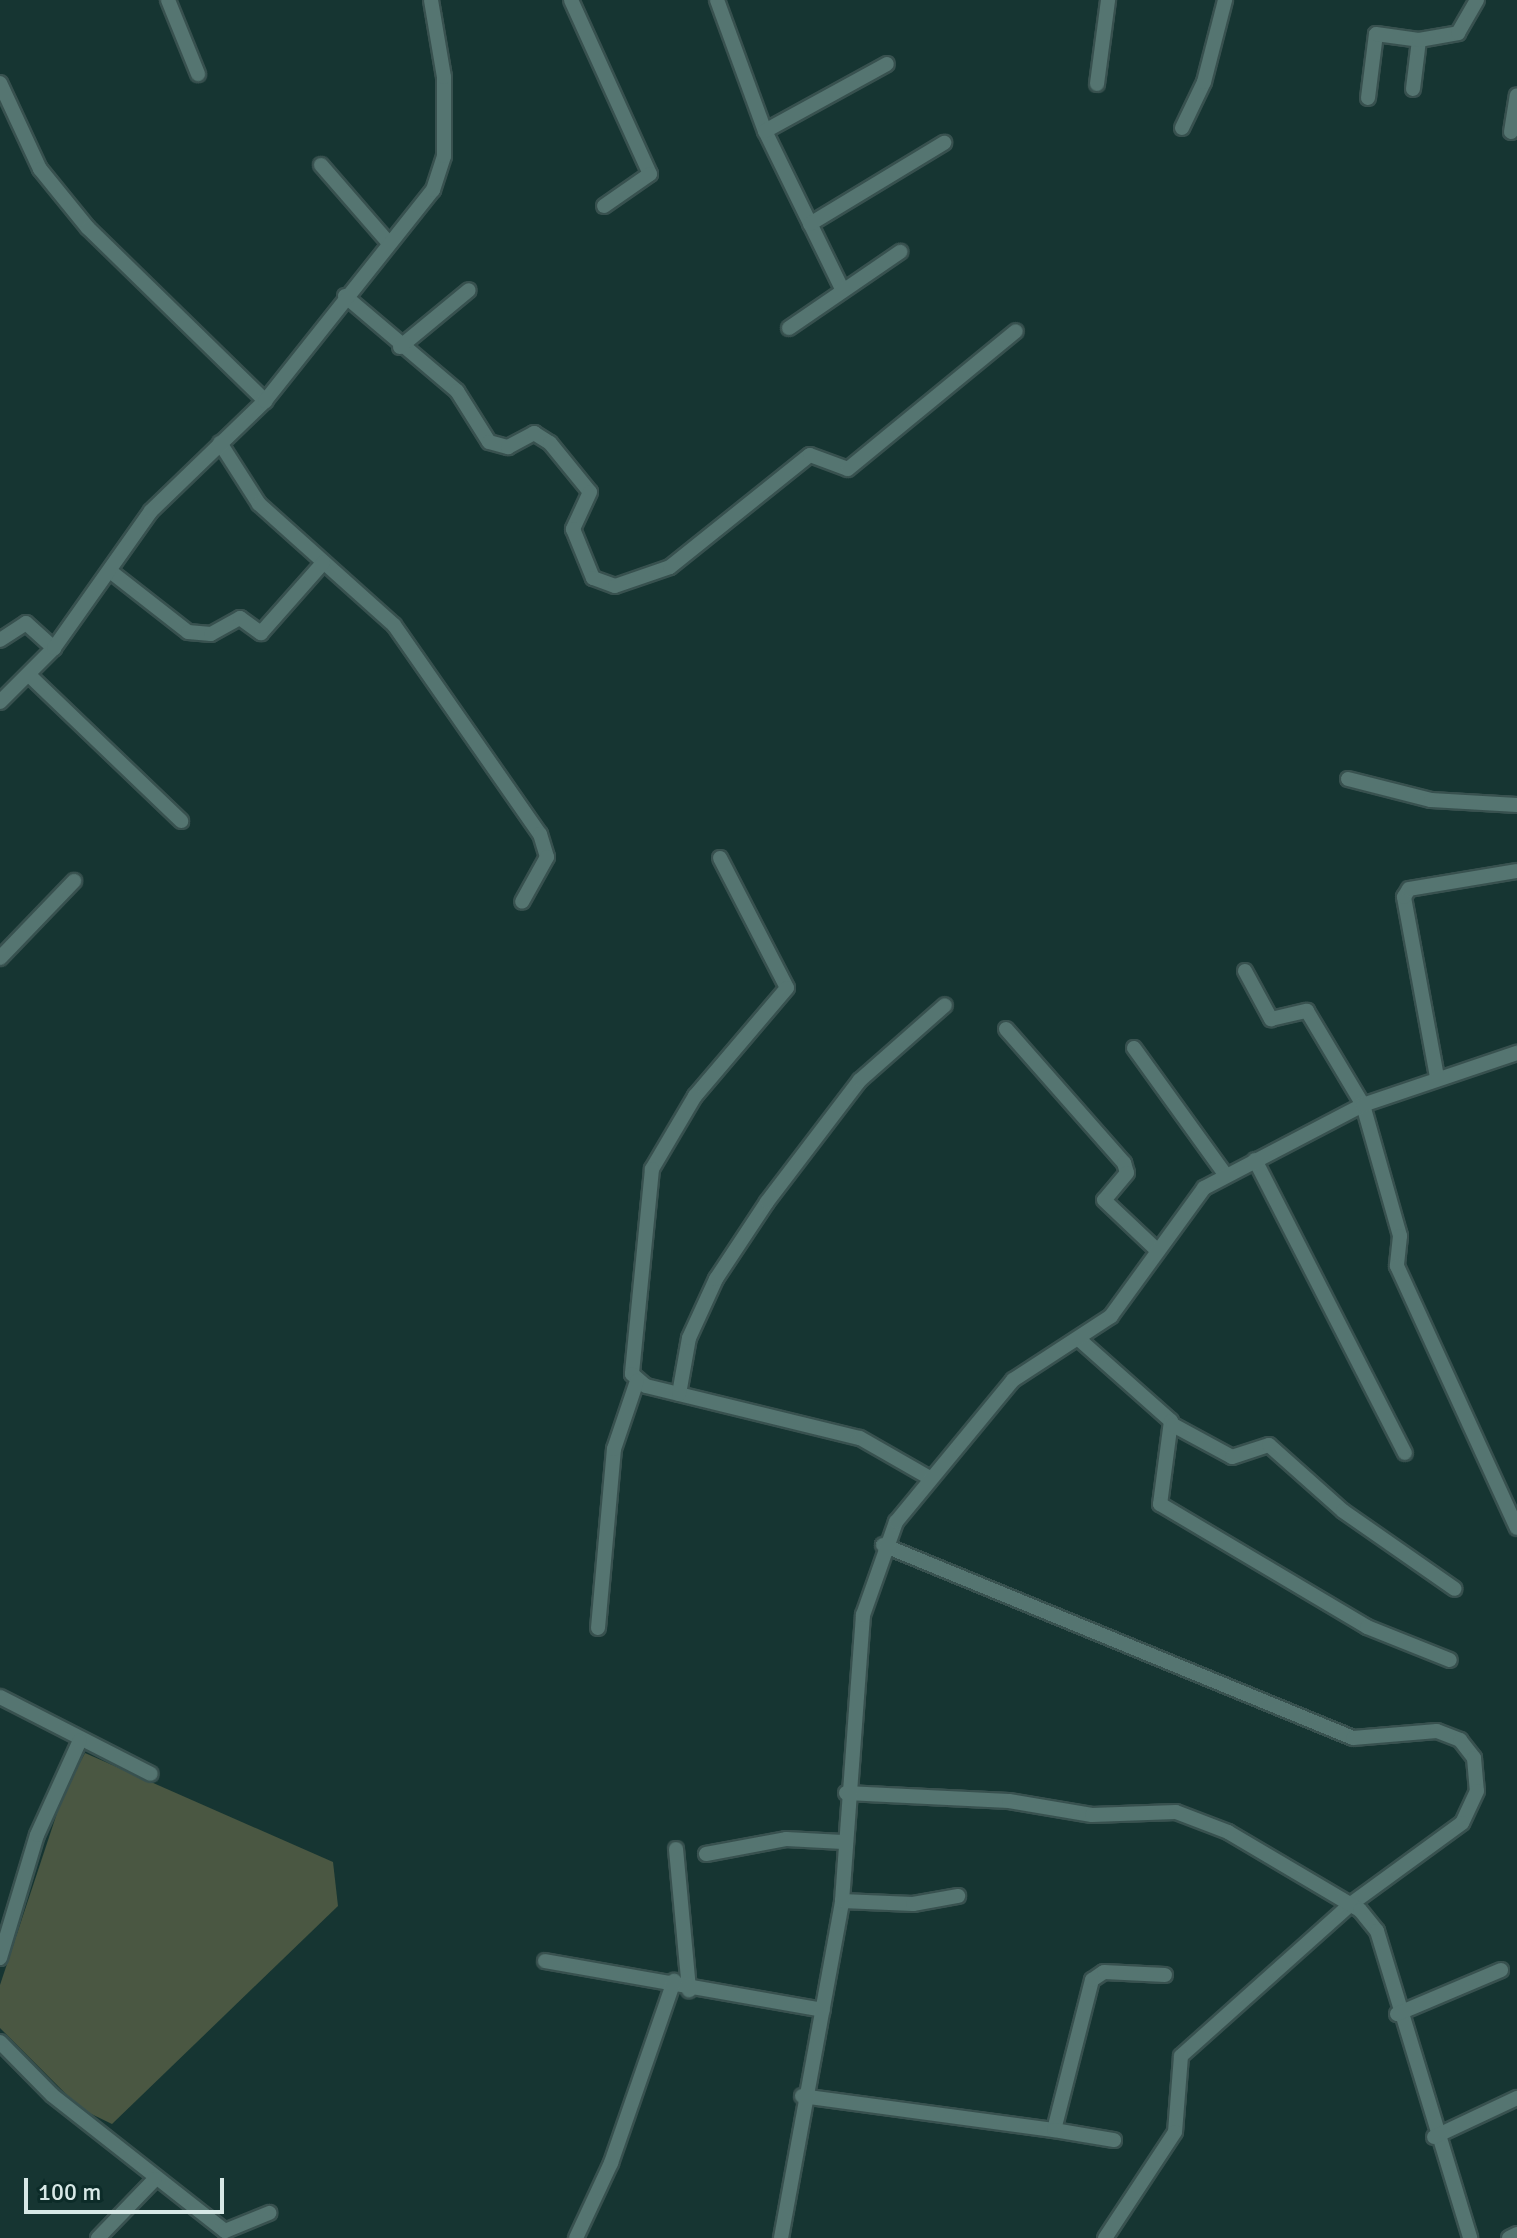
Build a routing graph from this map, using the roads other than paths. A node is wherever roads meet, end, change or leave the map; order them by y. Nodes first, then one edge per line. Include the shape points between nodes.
1 (168, 0) edge
2 (431, 0) edge
3 (571, 0) edge
4 (717, 0) edge
5 (1108, 0) edge
6 (1225, 0) edge
7 (1477, 0) edge
8 (1419, 40) junction
9 (887, 64) dead end
10 (198, 74) dead end
11 (0, 83) edge
12 (1097, 84) dead end
13 (1413, 89) dead end
14 (1517, 95) edge
15 (1368, 98) dead end
16 (1182, 128) dead end
17 (765, 131) junction
18 (1511, 132) dead end
19 (944, 143) dead end
20 (321, 165) dead end
21 (604, 206) dead end
22 (810, 224) junction
23 (388, 242) junction
24 (900, 252) dead end
25 (842, 289) junction
26 (469, 290) dead end
27 (345, 296) junction
28 (789, 328) dead end
29 (1016, 331) dead end
30 (400, 347) junction
31 (265, 401) junction
32 (220, 443) junction
33 (323, 563) junction
34 (110, 571) junction
35 (0, 640) edge
36 (54, 648) junction
37 (29, 675) junction
38 (0, 702) edge
39 (1348, 779) dead end
40 (1517, 805) edge
41 (181, 821) dead end
42 (720, 858) dead end
43 (1517, 871) edge
44 (74, 881) dead end
45 (522, 902) dead end
46 (0, 958) edge
47 (1245, 971) dead end
48 (945, 1005) dead end
49 (1006, 1029) dead end
50 (1134, 1048) dead end
51 (1517, 1053) edge
52 (1437, 1077) junction
53 (1363, 1105) junction
54 (1255, 1160) junction
55 (1225, 1174) junction
56 (1158, 1251) junction
57 (1081, 1341) junction
58 (637, 1381) junction
59 (679, 1394) junction
60 (1173, 1425) junction
61 (1405, 1453) dead end
62 (928, 1477) junction
63 (1517, 1528) edge
64 (883, 1545) junction
65 (1455, 1589) dead end
66 (598, 1628) dead end
67 (1450, 1660) dead end
68 (0, 1697) edge
69 (80, 1740) junction
70 (151, 1774) dead end
71 (846, 1793) junction
72 (843, 1842) junction
73 (676, 1849) dead end
74 (706, 1854) dead end
75 (958, 1896) dead end
76 (842, 1901) junction
77 (1351, 1904) junction
78 (0, 1958) edge
79 (545, 1961) dead end
80 (1501, 1970) dead end
81 (1165, 1975) dead end
82 (674, 1981) junction
83 (689, 1990) junction
84 (823, 2010) junction
85 (1397, 2014) junction
86 (0, 2042) edge
87 (802, 2096) junction
88 (1517, 2098) edge
89 (1054, 2130) junction
90 (1434, 2137) junction
91 (1114, 2140) dead end
92 (155, 2179) junction
93 (269, 2213) dead end
94 (1517, 2234) edge
95 (98, 2238) edge
96 (576, 2238) edge
97 (781, 2238) edge
98 (1105, 2238) edge
99 (1470, 2238) edge
100 (1509, 2238) edge

1 - 10 street
2 - 23 street via 444,77 444,156 433,190
3 - 21 street via 650,174
4 - 17 street
5 - 12 street
6 - 16 street via 1204,82
7 - 8 street via 1464,29
8 - 13 street
8 - 15 street via 1376,34
9 - 17 street
11 - 31 street via 40,169 88,228
14 - 18 street
17 - 22 street
19 - 22 street
20 - 23 street
22 - 25 street
23 - 27 street
24 - 25 street
25 - 28 street
26 - 30 street
27 - 30 street
27 - 31 street
29 - 30 street via 848,469 810,455 670,567 615,586 593,578 573,529 590,492 550,443 534,433 500,449 489,442 457,391
31 - 32 street
32 - 33 street via 259,504
32 - 34 street via 151,511
33 - 34 street via 261,633 240,618 211,634 188,632
33 - 45 street via 394,625 540,834 547,857
34 - 36 street
35 - 36 street via 26,623
36 - 37 street
37 - 38 street
37 - 41 street
39 - 40 street via 1431,800
42 - 58 street via 787,988 695,1096 652,1169 632,1369
43 - 52 street via 1409,889 1404,897
44 - 46 street
47 - 53 street via 1271,1019 1307,1011
48 - 59 street via 860,1080 767,1202 716,1279 689,1338
49 - 56 street via 1124,1163 1127,1173 1104,1200
50 - 55 street
51 - 52 street
52 - 53 street
53 - 54 street
53 - 63 street via 1400,1236 1400,1275
54 - 55 street
54 - 61 street
55 - 56 street via 1204,1188
56 - 57 street via 1126,1298
57 - 60 street
57 - 62 street via 1022,1371
58 - 59 street
58 - 66 street via 614,1449
59 - 62 street via 860,1438
60 - 65 street via 1232,1457 1269,1445 1343,1511
60 - 67 street via 1160,1504 1367,1627
62 - 64 street
64 - 71 street via 863,1615
64 - 77 street via 1353,1738 1420,1729 1460,1740 1474,1758 1477,1791 1467,1816 1436,1848
68 - 69 street
69 - 70 street
69 - 78 street via 37,1835
71 - 72 street
71 - 77 street via 1009,1801 1092,1815 1176,1812 1228,1832
72 - 74 street via 786,1839
72 - 76 street
73 - 83 street
75 - 76 street via 913,1904
76 - 84 street
77 - 85 street via 1377,1931
77 - 98 street via 1181,2056 1175,2132
79 - 82 street
80 - 85 street
81 - 89 street via 1104,1972 1092,1980
82 - 83 street
82 - 96 street via 611,2163
83 - 84 street
84 - 87 street
85 - 90 street
86 - 92 street
87 - 89 street
87 - 97 street
88 - 90 street
89 - 91 street
90 - 99 street
92 - 93 street via 225,2231
92 - 95 street
94 - 100 street

